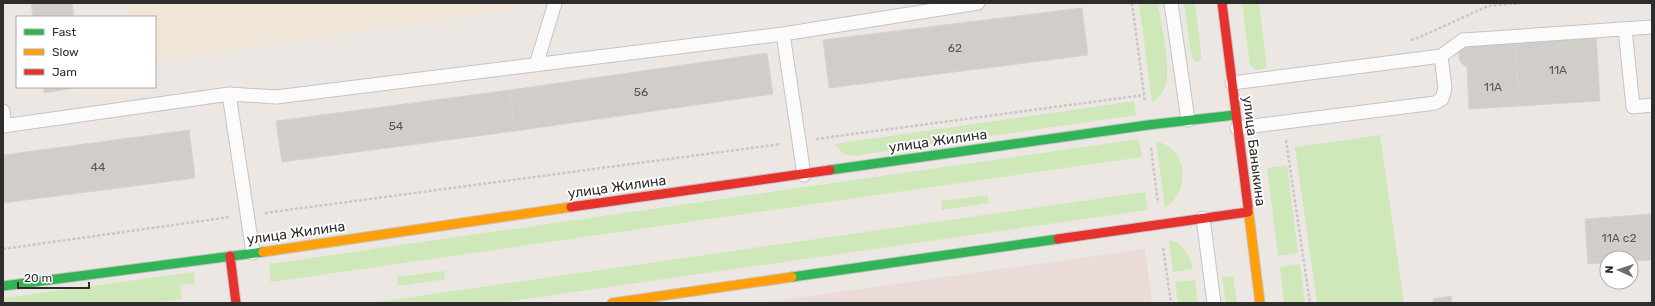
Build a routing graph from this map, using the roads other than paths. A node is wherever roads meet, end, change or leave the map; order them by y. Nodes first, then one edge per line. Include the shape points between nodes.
1 (554, 3) edge
2 (978, 3) edge
3 (1172, 3) edge
4 (1222, 3) edge
5 (1652, 27) edge
6 (1626, 29) junction
7 (783, 34) junction
8 (1441, 56) junction
9 (536, 64) junction
10 (1232, 83) junction
11 (228, 94) junction
12 (1652, 105) edge
13 (3, 111) edge
14 (1235, 114) junction
15 (1188, 120) junction
16 (4, 126) edge
17 (1237, 128) junction
18 (804, 175) junction
19 (1248, 212) junction
20 (1203, 218) junction
21 (253, 253) junction
22 (230, 256) junction
23 (3, 286) edge
24 (236, 303) edge
25 (612, 303) edge
26 (1214, 303) edge
27 (1260, 303) edge

1 - 9 lane
2 - 7 lane
3 - 15 lane
4 - 10 main road, улица Баныкина
5 - 6 lane
6 - 8 lane via 1463,40
6 - 12 lane via 1633,107
7 - 9 lane
7 - 18 lane
8 - 10 lane
8 - 17 lane via 1445,88 1442,99 1434,103
9 - 11 lane via 276,97
10 - 14 main road, улица Баныкина
11 - 16 lane
11 - 21 lane
13 - 16 lane
14 - 15 main road, улица Жилина
14 - 17 main road, улица Баныкина
15 - 18 main road, улица Жилина
17 - 19 main road, улица Баныкина
18 - 21 main road, улица Жилина
19 - 20 main road
19 - 27 main road, улица Баныкина
20 - 25 main road
20 - 26 lane
21 - 22 main road, улица Жилина
22 - 23 main road, улица Жилина
22 - 24 main road

